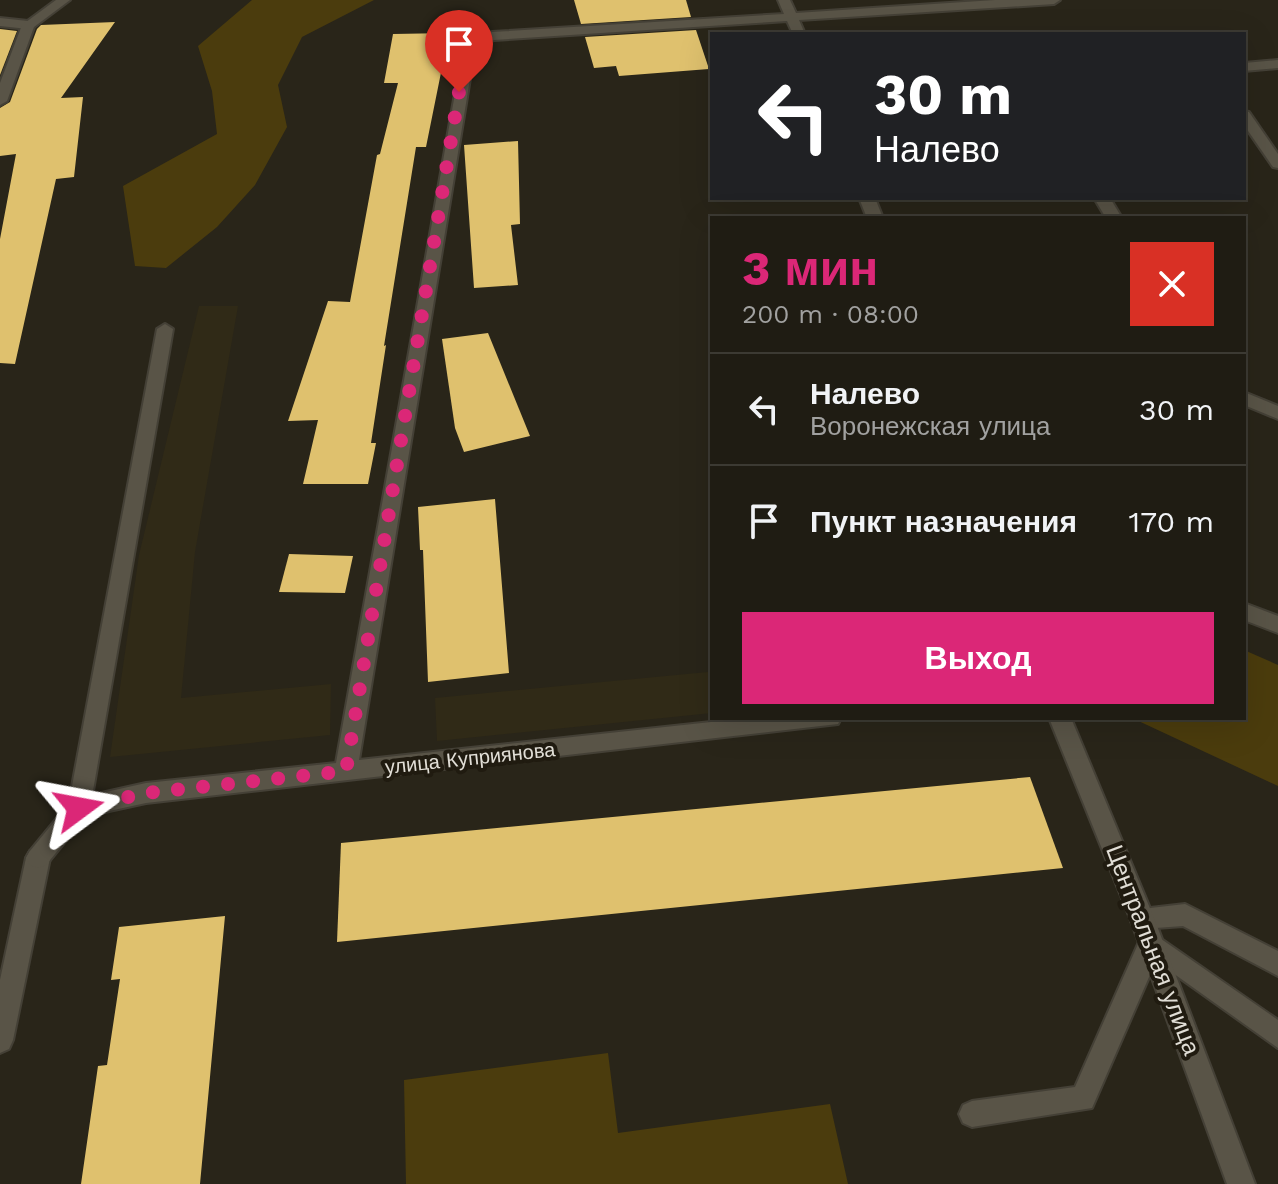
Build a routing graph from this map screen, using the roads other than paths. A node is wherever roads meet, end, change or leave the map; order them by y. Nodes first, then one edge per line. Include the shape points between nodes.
1 (64, 0) edge
2 (784, 0) edge
3 (1054, 0) edge
4 (793, 18) junction
5 (0, 22) edge
6 (28, 25) junction
7 (798, 32) edge
8 (1278, 64) edge
9 (1246, 67) edge
10 (0, 101) edge
11 (1246, 118) edge
12 (1278, 164) edge
13 (165, 329) dead end
14 (1246, 399) edge
15 (1278, 413) edge
16 (1246, 612) edge
17 (1278, 625) edge
18 (812, 720) edge
19 (1061, 720) edge
20 (346, 771) junction
21 (79, 808) junction
22 (1142, 918) junction
23 (1151, 943) junction
24 (1278, 964) edge
25 (1278, 1035) edge
26 (0, 1040) edge
27 (972, 1114) dead end
28 (1241, 1184) edge

1 - 6 street
2 - 4 street
3 - 4 street
4 - 7 street
4 - 20 street via 492,36 469,46
5 - 6 street
6 - 10 street
8 - 9 street
11 - 12 street
13 - 21 street
14 - 15 street
16 - 17 street
18 - 20 street, улица Куприянова
19 - 22 street, Центральная улица
20 - 21 street, улица Куприянова via 146,793
21 - 26 street via 38,858
22 - 23 street, Центральная улица
22 - 24 street via 1185,915
23 - 25 street
23 - 27 street via 1083,1099
23 - 28 street, Центральная улица

